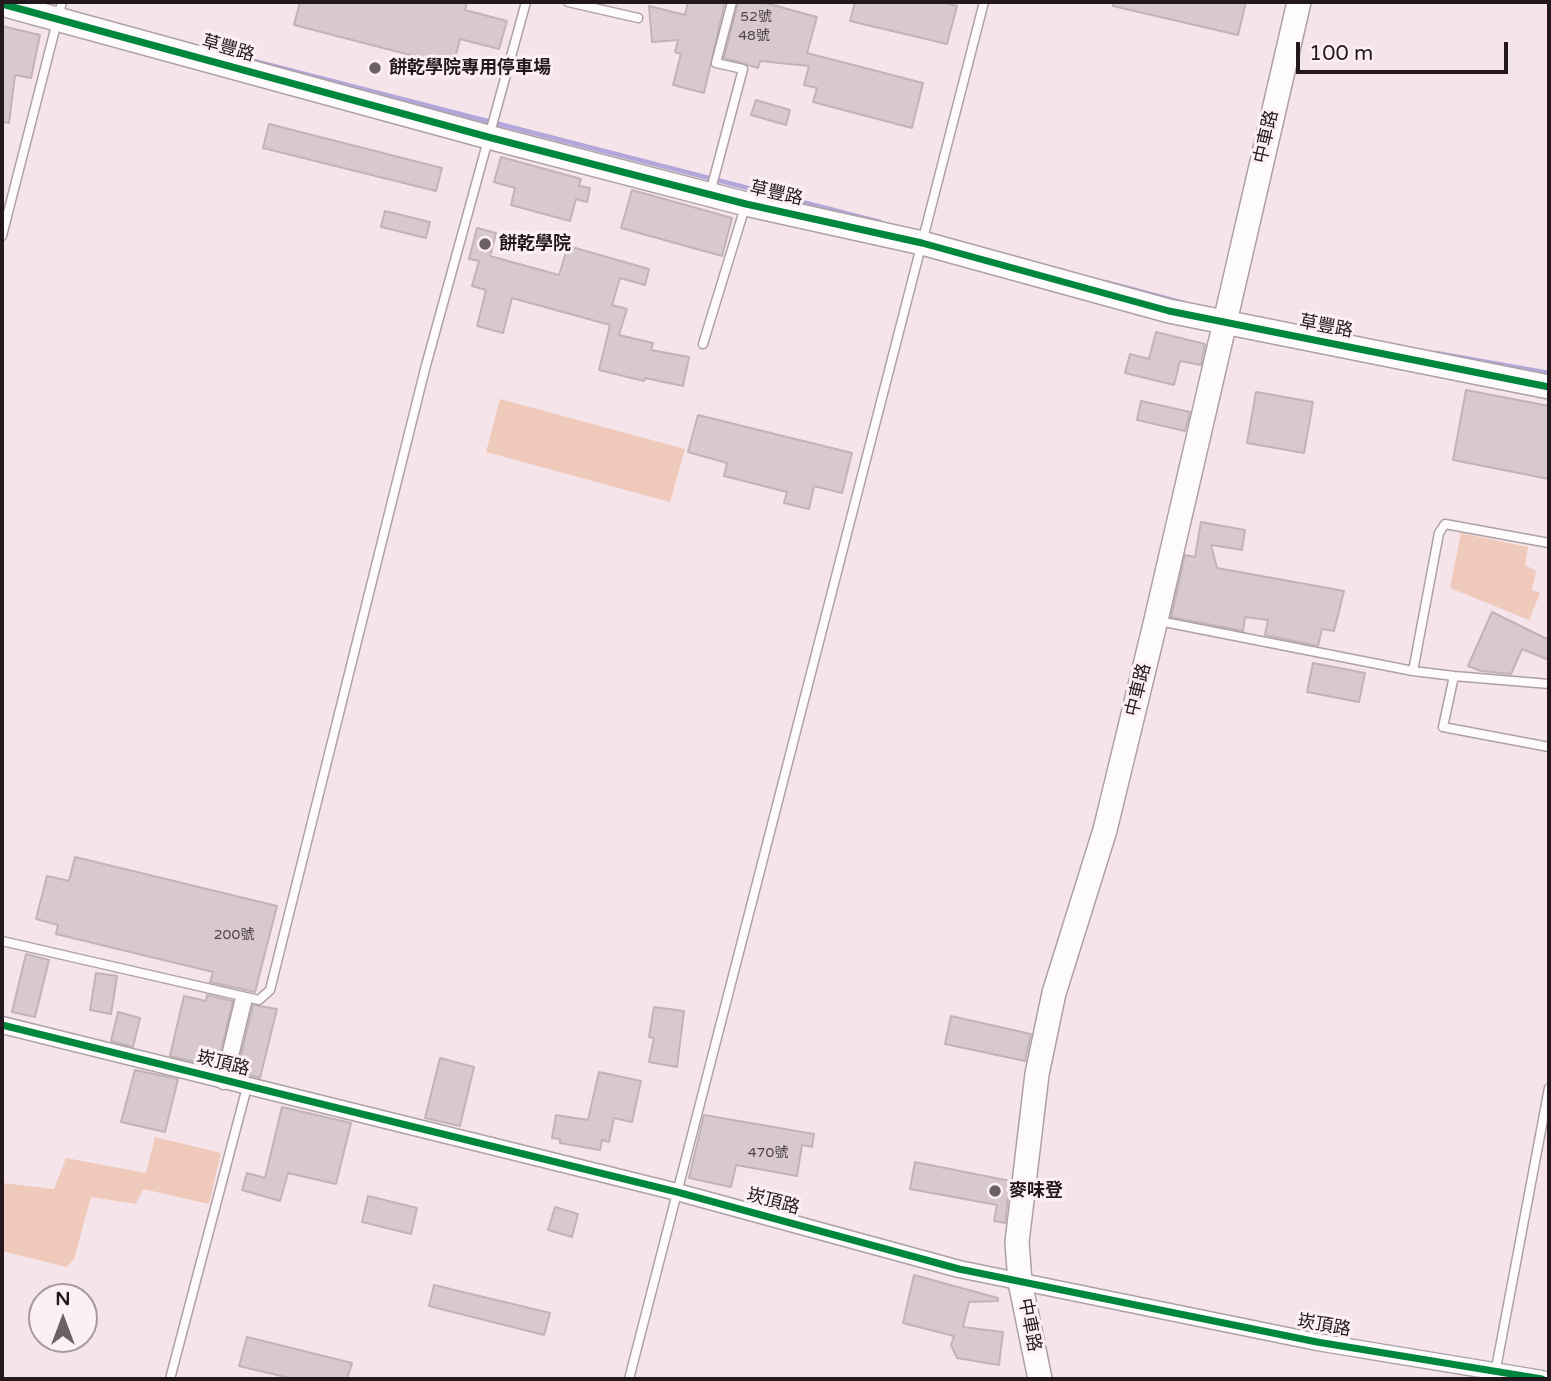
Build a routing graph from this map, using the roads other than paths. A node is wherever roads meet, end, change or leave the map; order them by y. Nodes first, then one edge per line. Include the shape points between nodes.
1 (526, 2) edge
2 (568, 2) edge
3 (733, 2) edge
4 (984, 2) edge
5 (1299, 2) edge
6 (2, 4) edge
7 (60, 10) edge
8 (638, 18) dead end
9 (488, 137) junction
10 (710, 193) junction
11 (746, 204) junction
12 (2, 236) edge
13 (922, 243) junction
14 (1223, 323) junction
15 (703, 344) dead end
16 (1549, 387) edge
17 (1549, 543) edge
18 (1156, 621) junction
19 (1413, 671) junction
20 (1454, 676) junction
21 (1549, 684) edge
22 (1549, 747) edge
23 (2, 941) edge
24 (243, 1002) dead end
25 (2, 1025) edge
26 (224, 1081) junction
27 (247, 1087) junction
28 (1549, 1088) edge
29 (677, 1192) junction
30 (1020, 1282) junction
31 (1495, 1375) edge
32 (170, 1379) edge
33 (629, 1379) edge
34 (1040, 1379) edge
35 (1542, 1379) edge

1 - 9 lane
2 - 8 lane
3 - 10 lane via 716,64 743,69
4 - 13 lane
5 - 14 street, 中車路
6 - 7 street, 草豐路
7 - 9 street, 草豐路
7 - 12 lane
9 - 10 street, 草豐路
9 - 23 lane via 425,369 270,990 259,1000
10 - 11 street, 草豐路
11 - 13 street, 草豐路
11 - 15 lane
13 - 14 street, 草豐路
13 - 29 lane
14 - 16 street, 草豐路
14 - 18 street, 中車路
17 - 19 lane via 1445,524 1439,533
18 - 19 lane
18 - 30 street, 中車路 via 1105,830 1054,993 1037,1074 1017,1241
19 - 20 lane
20 - 21 lane
20 - 22 lane via 1443,727
24 - 26 street
25 - 26 street, 崁頂路
26 - 27 street, 崁頂路
27 - 29 street, 崁頂路
27 - 32 lane
28 - 31 lane
29 - 30 street, 崁頂路
29 - 33 lane
30 - 31 street, 崁頂路
30 - 34 street, 中車路
31 - 35 street, 崁頂路

